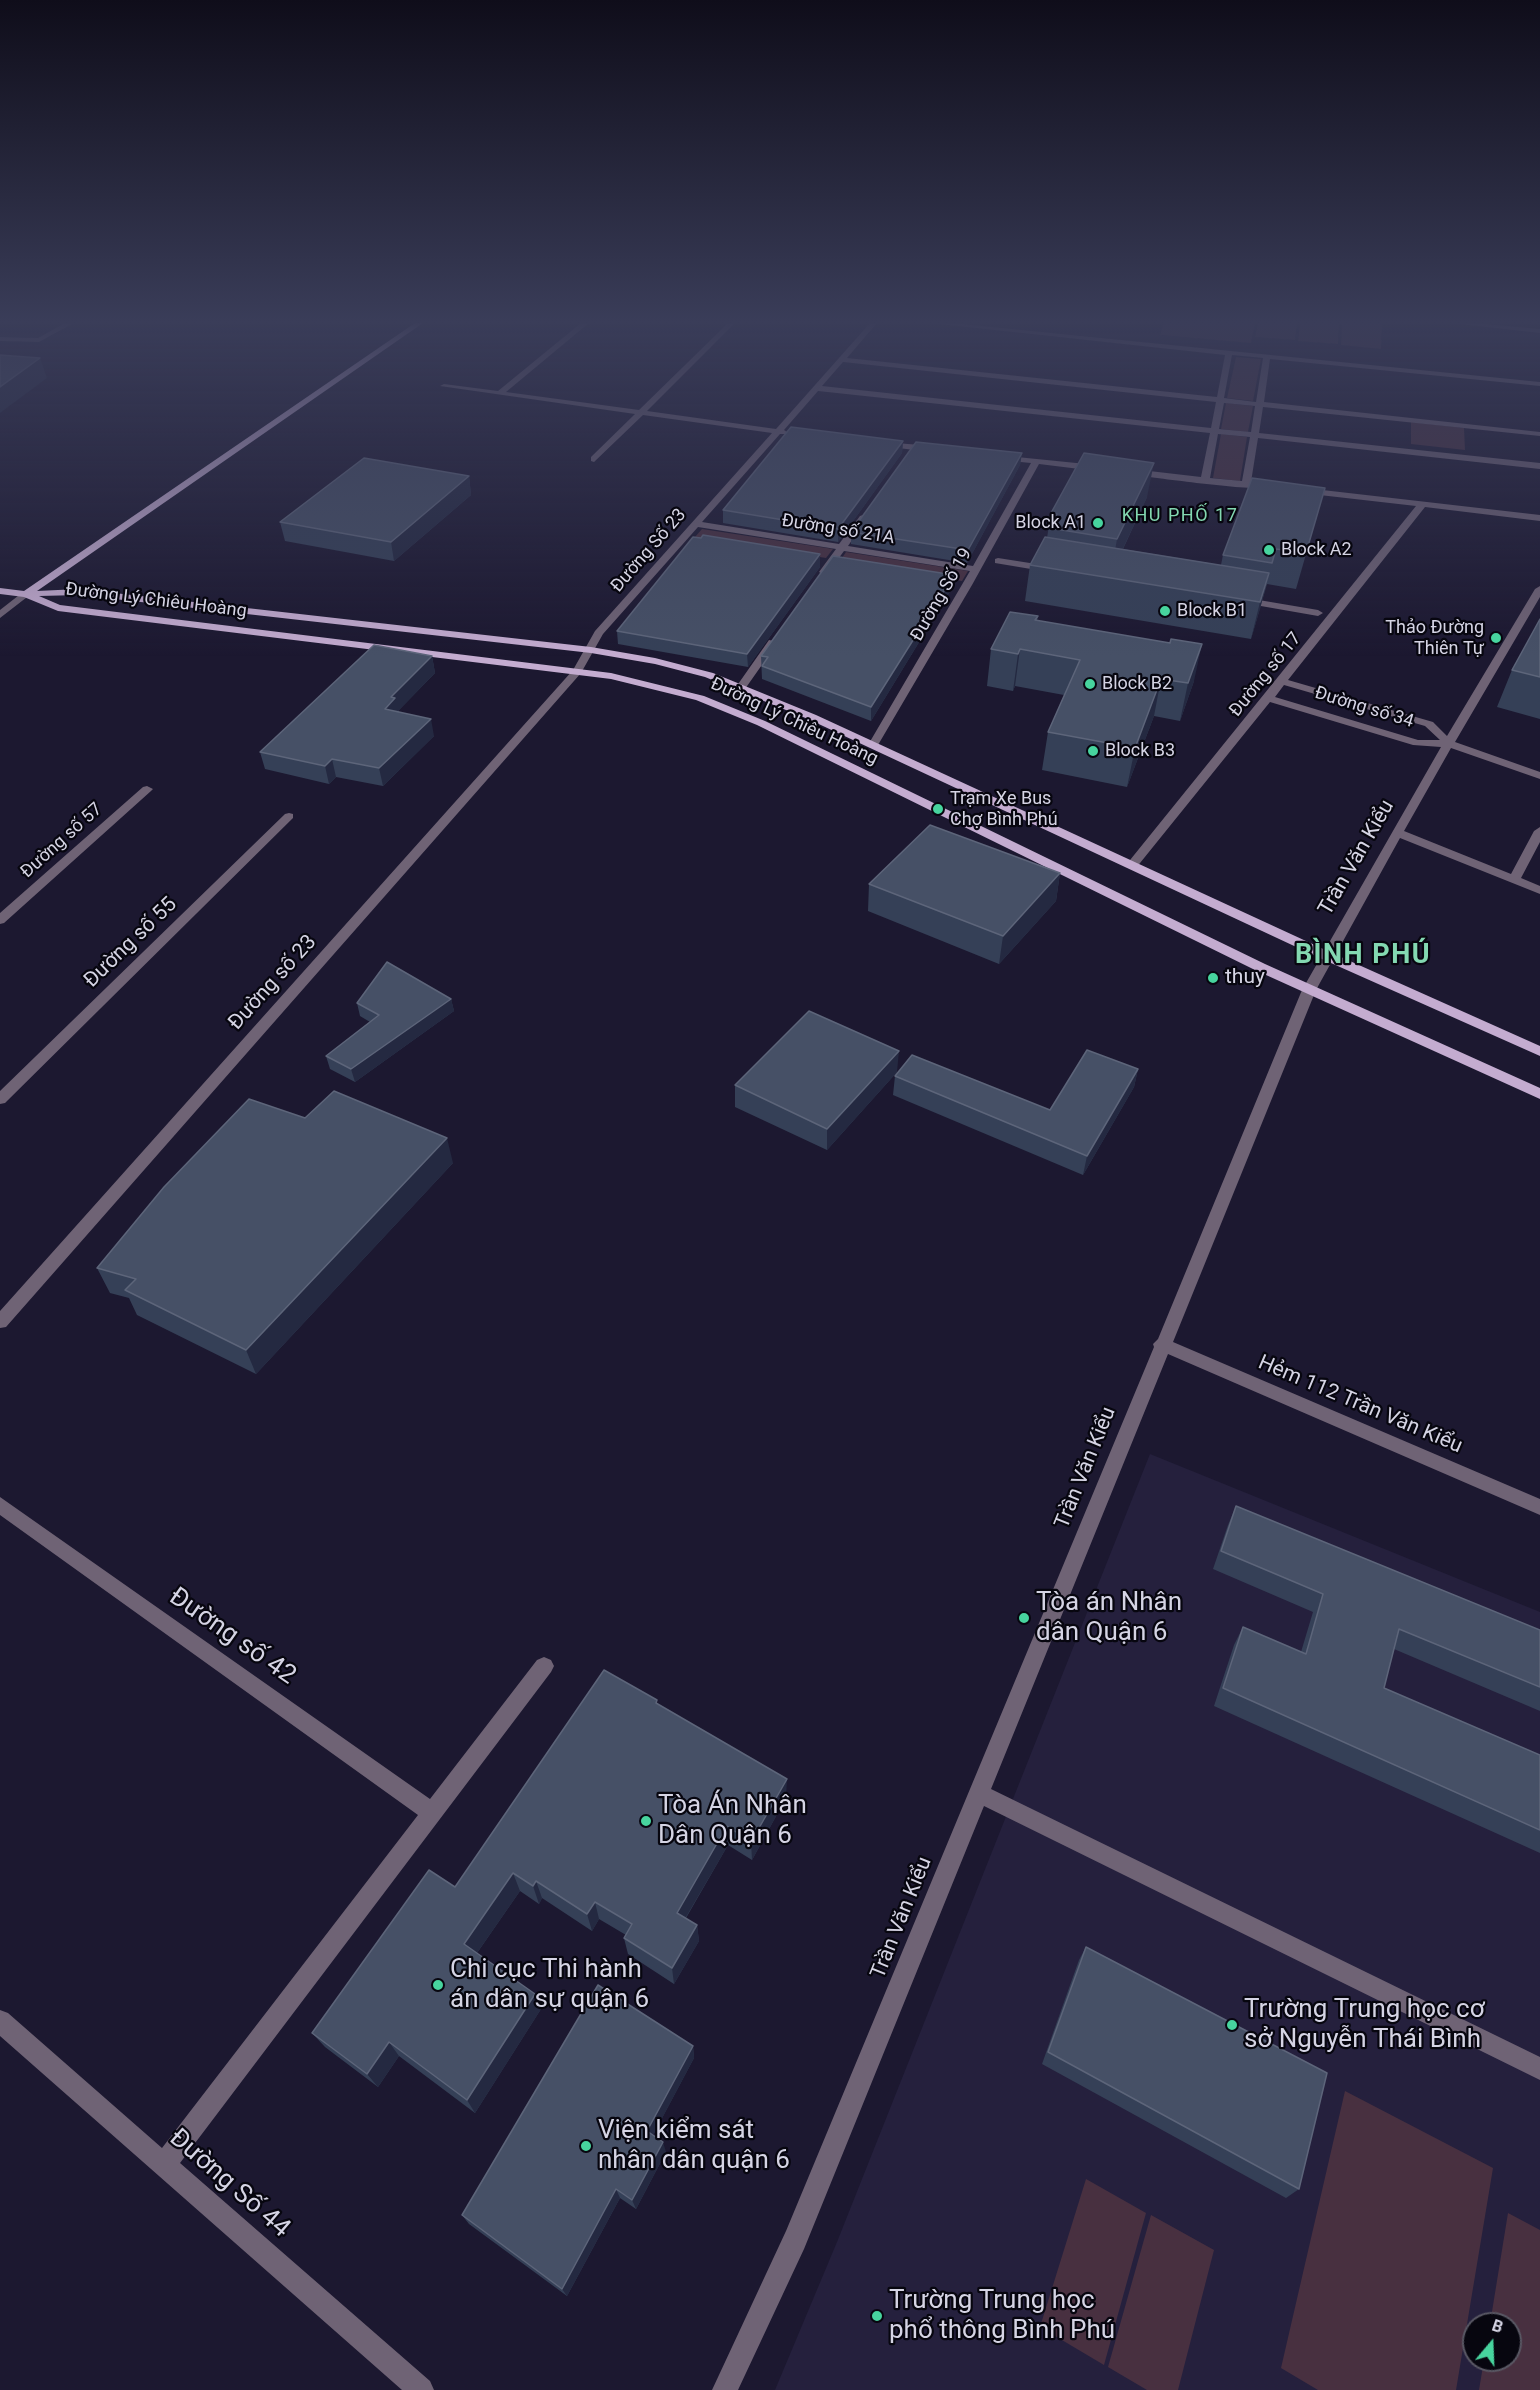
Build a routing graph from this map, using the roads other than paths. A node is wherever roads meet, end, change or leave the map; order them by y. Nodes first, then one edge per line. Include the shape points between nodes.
1 (257, 435) edge
2 (619, 435) edge
3 (774, 435) edge
4 (1213, 435) edge
5 (1249, 435) edge
6 (1254, 435) junction
7 (871, 442) edge
8 (913, 447) junction
9 (944, 450) edge
10 (985, 455) edge
11 (906, 456) edge
12 (594, 459) dead end
13 (1036, 461) junction
14 (1540, 466) edge
15 (1106, 469) edge
16 (1117, 470) edge
17 (1205, 480) junction
18 (1246, 485) junction
19 (1281, 489) edge
20 (1293, 490) edge
21 (1422, 505) junction
22 (867, 511) edge
23 (1540, 518) edge
24 (695, 524) junction
25 (681, 539) junction
26 (692, 541) edge
27 (842, 548) junction
28 (998, 561) dead end
29 (826, 562) junction
30 (843, 565) edge
31 (976, 569) junction
32 (1056, 570) edge
33 (817, 582) edge
34 (956, 583) edge
35 (967, 585) junction
36 (1540, 589) edge
37 (0, 591) edge
38 (26, 594) junction
39 (1231, 598) edge
40 (1318, 613) dead end
41 (0, 615) edge
42 (776, 638) edge
43 (591, 650) junction
44 (577, 671) junction
45 (1282, 681) junction
46 (741, 687) junction
47 (1268, 698) junction
48 (1450, 744) junction
49 (873, 745) junction
50 (1540, 776) edge
51 (147, 789) dead end
52 (289, 816) dead end
53 (1540, 831) edge
54 (1398, 833) junction
55 (1132, 865) junction
56 (1514, 880) junction
57 (1540, 890) edge
58 (0, 920) edge
59 (1327, 956) junction
60 (1309, 990) junction
61 (1540, 1051) edge
62 (1540, 1094) edge
63 (0, 1099) edge
64 (0, 1322) edge
65 (1161, 1344) junction
66 (0, 1505) edge
67 (1540, 1507) edge
68 (544, 1666) dead end
69 (978, 1792) junction
70 (432, 1813) junction
71 (0, 2020) edge
72 (1540, 2069) edge
73 (164, 2165) junction
74 (421, 2390) edge
75 (725, 2390) edge

1 - 38 main road
2 - 12 street
3 - 24 street, Đường Số 23
4 - 17 street
5 - 6 street
6 - 14 street
6 - 18 street
7 - 8 street
8 - 9 street
8 - 11 street
10 - 13 street
13 - 15 street
13 - 31 street, Đường Số 19
16 - 17 street
17 - 18 street
18 - 19 street
20 - 21 street
21 - 23 street
21 - 45 street, Đường số 17
22 - 27 street
24 - 25 street, Đường Số 23
24 - 27 street, Đường số 21A
25 - 26 street
25 - 43 street, Đường Số 23 via 599,633
27 - 29 street
27 - 31 street, Đường số 21A
28 - 32 street
29 - 30 street, Đường số 21A
29 - 33 street
31 - 35 street, Đường Số 19
34 - 35 street
35 - 49 street, Đường Số 19
36 - 48 street, Trần Văn Kiểu
37 - 38 main road
38 - 41 street
38 - 43 main road, Đường Lý Chiêu Hoàng via 79,592
38 - 44 main road, Đường Lý Chiêu Hoàng via 58,608
39 - 40 street
42 - 46 street
43 - 44 street, Đường Số 23
43 - 46 main road, Đường Lý Chiêu Hoàng via 678,666
44 - 60 main road, Đường Lý Chiêu Hoàng via 660,686 728,709
44 - 64 street, Đường số 23
45 - 47 street, Đường số 17
45 - 48 street, Đường số 34 via 1429,724
46 - 49 main road, Đường Lý Chiêu Hoàng
47 - 48 street, Đường số 34 via 1417,742
47 - 55 street, Đường số 17
48 - 50 street, Đường số 34
48 - 54 street, Trần Văn Kiểu
49 - 55 main road, Đường Lý Chiêu Hoàng
51 - 58 street, Đường số 57
52 - 63 street, Đường số 55
53 - 56 street
54 - 56 street
54 - 59 street, Trần Văn Kiểu
55 - 59 main road, Đường Lý Chiêu Hoàng
56 - 57 street
59 - 60 street, Trần Văn Kiểu
59 - 61 main road, Đường Lý Chiêu Hoàng
60 - 62 main road, Đường Lý Chiêu Hoàng
60 - 65 street, Trần Văn Kiểu
65 - 67 street, Hẻm 112 Trần Văn Kiểu
65 - 69 street, Trần Văn Kiểu
66 - 70 street, Đường số 42
68 - 70 street
69 - 72 street
69 - 75 street, Trần Văn Kiểu via 795,2240
70 - 73 street
71 - 73 street, Đường Số 44
73 - 74 street, Đường Số 44

